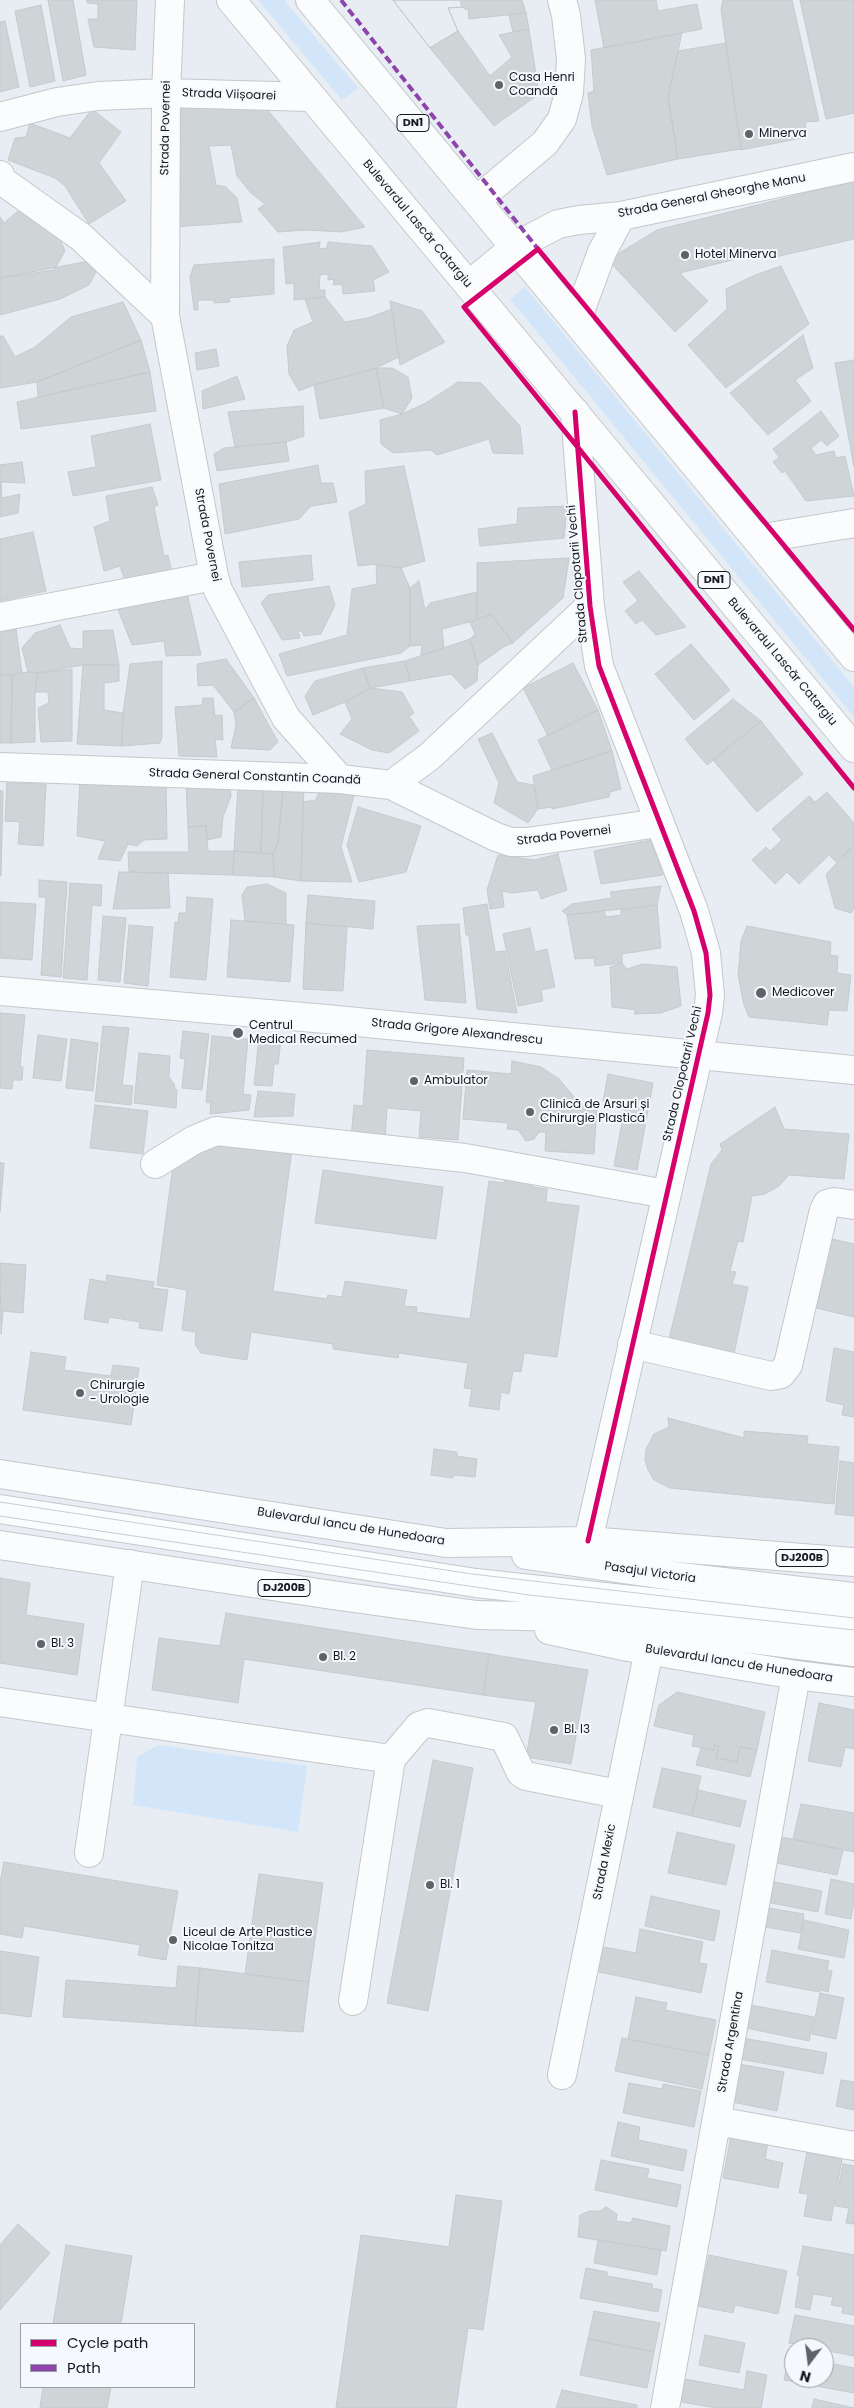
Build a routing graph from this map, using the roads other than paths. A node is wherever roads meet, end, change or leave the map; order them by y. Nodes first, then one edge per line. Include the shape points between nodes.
1 (170, 0) edge
2 (231, 0) edge
3 (310, 0) edge
4 (562, 0) edge
5 (166, 93) junction
6 (310, 97) junction
7 (0, 117) edge
8 (854, 167) edge
9 (0, 178) edge
10 (477, 200) junction
11 (622, 216) junction
12 (516, 246) junction
13 (469, 285) junction
14 (165, 316) junction
15 (578, 322) junction
16 (575, 412) junction
17 (854, 522) edge
18 (757, 539) junction
19 (214, 576) junction
20 (590, 606) junction
21 (0, 617) edge
22 (854, 656) edge
23 (854, 748) edge
24 (0, 767) edge
25 (340, 779) junction
26 (392, 785) junction
27 (659, 823) junction
28 (0, 991) edge
29 (698, 1056) junction
30 (854, 1070) edge
31 (155, 1164) dead end
32 (666, 1194) junction
33 (854, 1206) edge
34 (632, 1344) junction
35 (0, 1474) edge
36 (0, 1509) edge
37 (588, 1541) junction
38 (446, 1543) junction
39 (0, 1545) edge
40 (854, 1562) edge
41 (130, 1564) junction
42 (854, 1597) edge
43 (854, 1624) edge
44 (651, 1638) junction
45 (854, 1652) edge
46 (796, 1675) junction
47 (854, 1682) edge
48 (0, 1702) edge
49 (108, 1718) junction
50 (391, 1759) junction
51 (618, 1794) junction
52 (89, 1853) dead end
53 (353, 2001) dead end
54 (562, 2076) dead end
55 (718, 2121) junction
56 (854, 2146) edge
57 (666, 2408) edge

1 - 5 street, Strada Povernei
2 - 6 street, Bulevardul Lascăr Catargiu / DN1
3 - 10 street, DN1
4 - 10 street via 572,58 569,93 562,119 545,143
5 - 6 street, Strada Viișoarei
5 - 7 street, Strada Viișoarei via 98,96 57,102
5 - 14 street, Strada Povernei
6 - 13 street, Bulevardul Lascăr Catargiu / DN1
8 - 11 street, Strada General Gheorghe Manu
9 - 14 street via 81,237
10 - 12 street, DN1
11 - 12 street, Strada General Gheorghe Manu via 558,224
11 - 15 street via 602,252
12 - 13 street, Strada General Gheorghe Manu
12 - 15 street, DN1
13 - 16 street, Bulevardul Lascăr Catargiu / DN1
14 - 19 street, Strada Povernei
15 - 18 street, DN1
16 - 20 street, Strada Clopotarii Vechi
16 - 23 street, Bulevardul Lascăr Catargiu / DN1
17 - 18 street
18 - 22 street, DN1
19 - 21 street
19 - 25 street, Strada Povernei via 218,590 286,718
20 - 26 street via 429,757
20 - 27 street, Strada Clopotarii Vechi via 599,666
24 - 25 street, Strada General Constantin Coandă
25 - 26 street, Strada General Constantin Coandă
26 - 27 street, Strada Povernei via 496,838 511,842
27 - 29 street, Strada Clopotarii Vechi via 694,911 706,953 710,995
28 - 29 street, Strada Grigore Alexandrescu
29 - 30 street, Strada Grigore Alexandrescu
29 - 32 street, Strada Clopotarii Vechi
31 - 32 street via 194,1140 216,1131 465,1158
32 - 34 street, Strada Clopotarii Vechi
33 - 34 street via 834,1202 824,1210 788,1365 781,1374 771,1376
34 - 37 street, Strada Clopotarii Vechi
35 - 38 street, Bulevardul Iancu de Hunedoara / DJ200B
36 - 43 street via 476,1582
37 - 38 street, Bulevardul Iancu de Hunedoara / DJ200B
37 - 40 street, Bulevardul Iancu de Hunedoara / DJ200B
38 - 42 street, Pasajul Victoria via 672,1576
39 - 41 street, Bulevardul Iancu de Hunedoara / DJ200B
41 - 44 street, Bulevardul Iancu de Hunedoara / DJ200B via 477,1615 569,1617
41 - 49 street
44 - 45 street
44 - 46 street, Bulevardul Iancu de Hunedoara / DJ200B
44 - 51 street, Strada Mexic
46 - 47 street, Bulevardul Iancu de Hunedoara / DJ200B
46 - 55 street, Strada Argentina
48 - 49 street
49 - 50 street
49 - 52 street
50 - 51 street via 418,1726 428,1723 504,1737 526,1776
50 - 53 street
51 - 54 street, Strada Mexic
55 - 56 street
55 - 57 street, Strada Argentina

